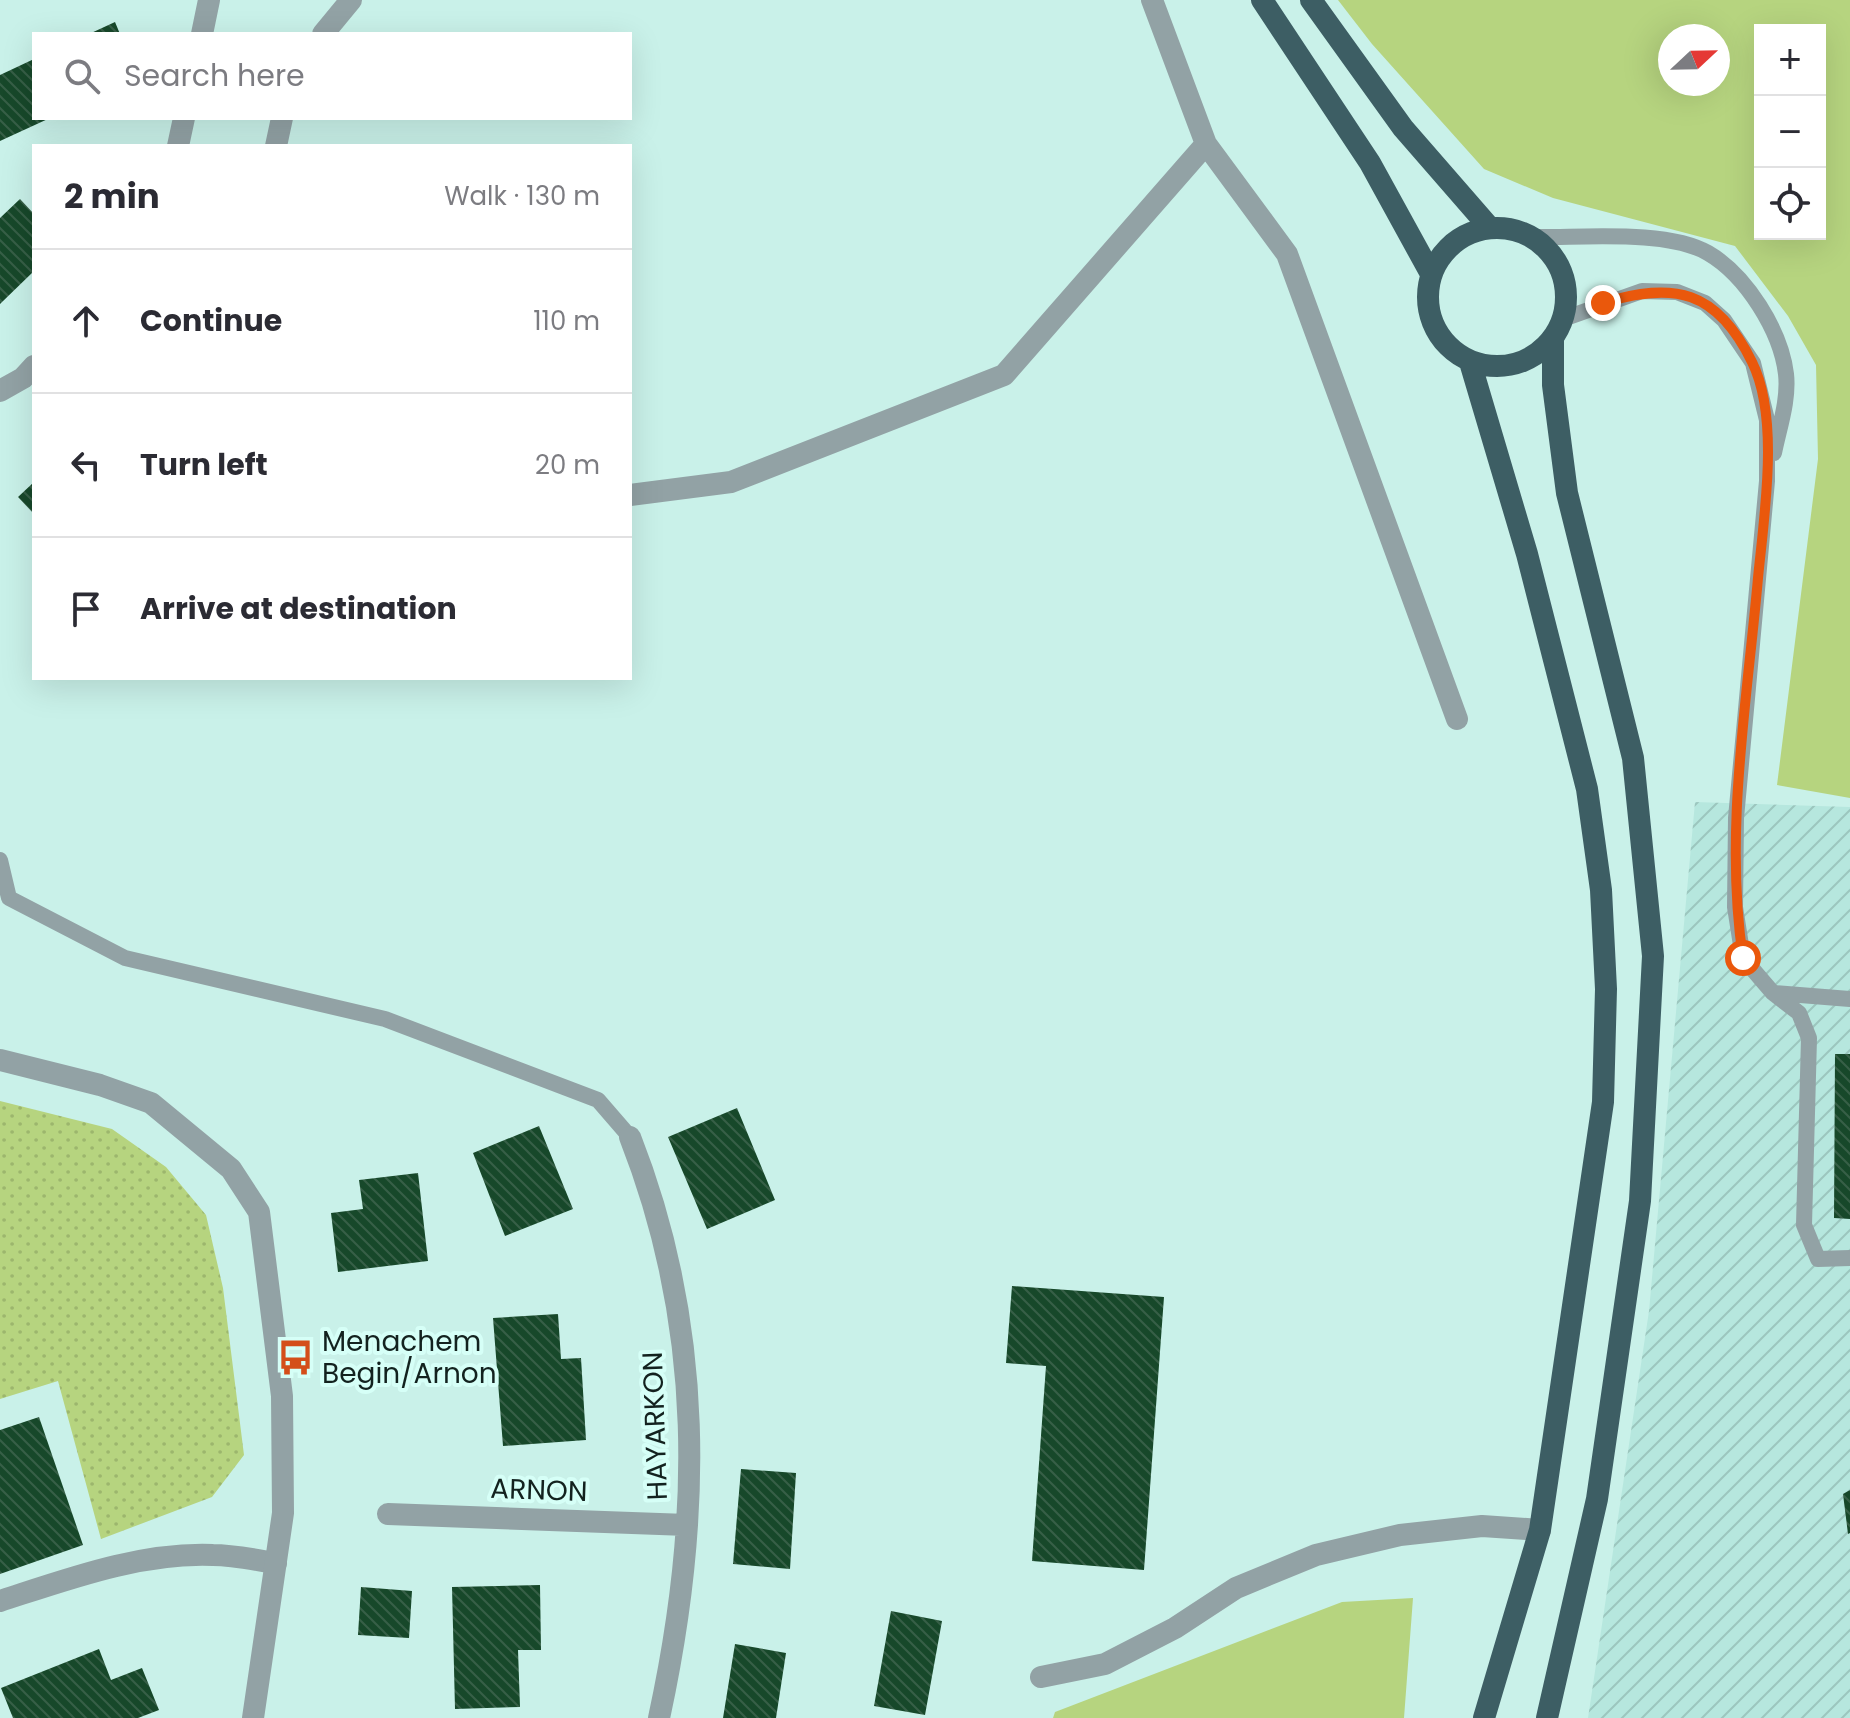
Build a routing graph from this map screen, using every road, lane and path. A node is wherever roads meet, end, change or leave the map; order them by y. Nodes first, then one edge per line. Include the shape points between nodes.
1 (209, 0) edge
2 (351, 0) edge
3 (1152, 0) edge
4 (1262, 0) edge
5 (1311, 0) edge
6 (202, 32) edge
7 (325, 32) edge
8 (184, 120) edge
9 (282, 120) edge
10 (178, 144) edge
11 (276, 144) edge
12 (1206, 144) junction
13 (1490, 228) junction
14 (1532, 237) junction
15 (1431, 274) junction
16 (1563, 319) junction
17 (1553, 340) junction
18 (1470, 362) junction
19 (32, 368) edge
20 (0, 391) edge
21 (1767, 481) junction
22 (632, 495) edge
23 (1457, 719) dead end
24 (0, 860) edge
25 (1773, 993) junction
26 (1850, 999) edge
27 (0, 1060) edge
28 (630, 1137) joint
29 (1850, 1258) edge
30 (388, 1514) dead end
31 (687, 1525) junction
32 (1540, 1530) junction
33 (276, 1563) junction
34 (0, 1601) edge
35 (1041, 1677) dead end
36 (253, 1718) edge
37 (659, 1718) edge
38 (1484, 1718) edge
39 (1547, 1718) edge

1 - 6 street
2 - 7 street
3 - 12 street
4 - 15 highway via 1370,163
5 - 13 highway via 1403,128
8 - 10 street
9 - 11 street
12 - 22 street via 1004,375 731,482
12 - 23 street via 1287,254
13 - 14 highway
13 - 15 highway via 1454,242
14 - 16 highway via 1562,273 1567,296
14 - 21 lane via 1672,243 1708,253 1753,294 1778,340 1786,375 1784,409
15 - 18 highway via 1427,295 1434,325 1452,351
16 - 17 highway
16 - 21 lane via 1642,291 1677,292 1705,303 1724,320 1753,363 1767,420
17 - 18 highway via 1515,365
17 - 39 highway via 1553,385 1567,493 1633,758 1653,956 1640,1201 1597,1499
18 - 32 highway via 1500,453 1566,702 1587,789 1601,890 1606,989 1603,1102
19 - 20 street
21 - 25 lane via 1736,818 1735,907 1743,958
24 - 28 lane via 9,898 125,958 385,1019 598,1100
25 - 26 lane
25 - 29 lane via 1799,1013 1809,1038 1804,1225 1818,1259
27 - 33 street via 151,1103 231,1169 259,1212 282,1396 283,1513
28 - 31 street, HAYARKON via 655,1200 678,1294 690,1400
30 - 31 street, ARNON
31 - 37 street, HAYARKON via 673,1653
32 - 35 street via 1468,1527 1400,1535 1316,1555 1236,1588 1105,1664
32 - 38 highway
33 - 34 street via 212,1555 141,1562
33 - 36 street

